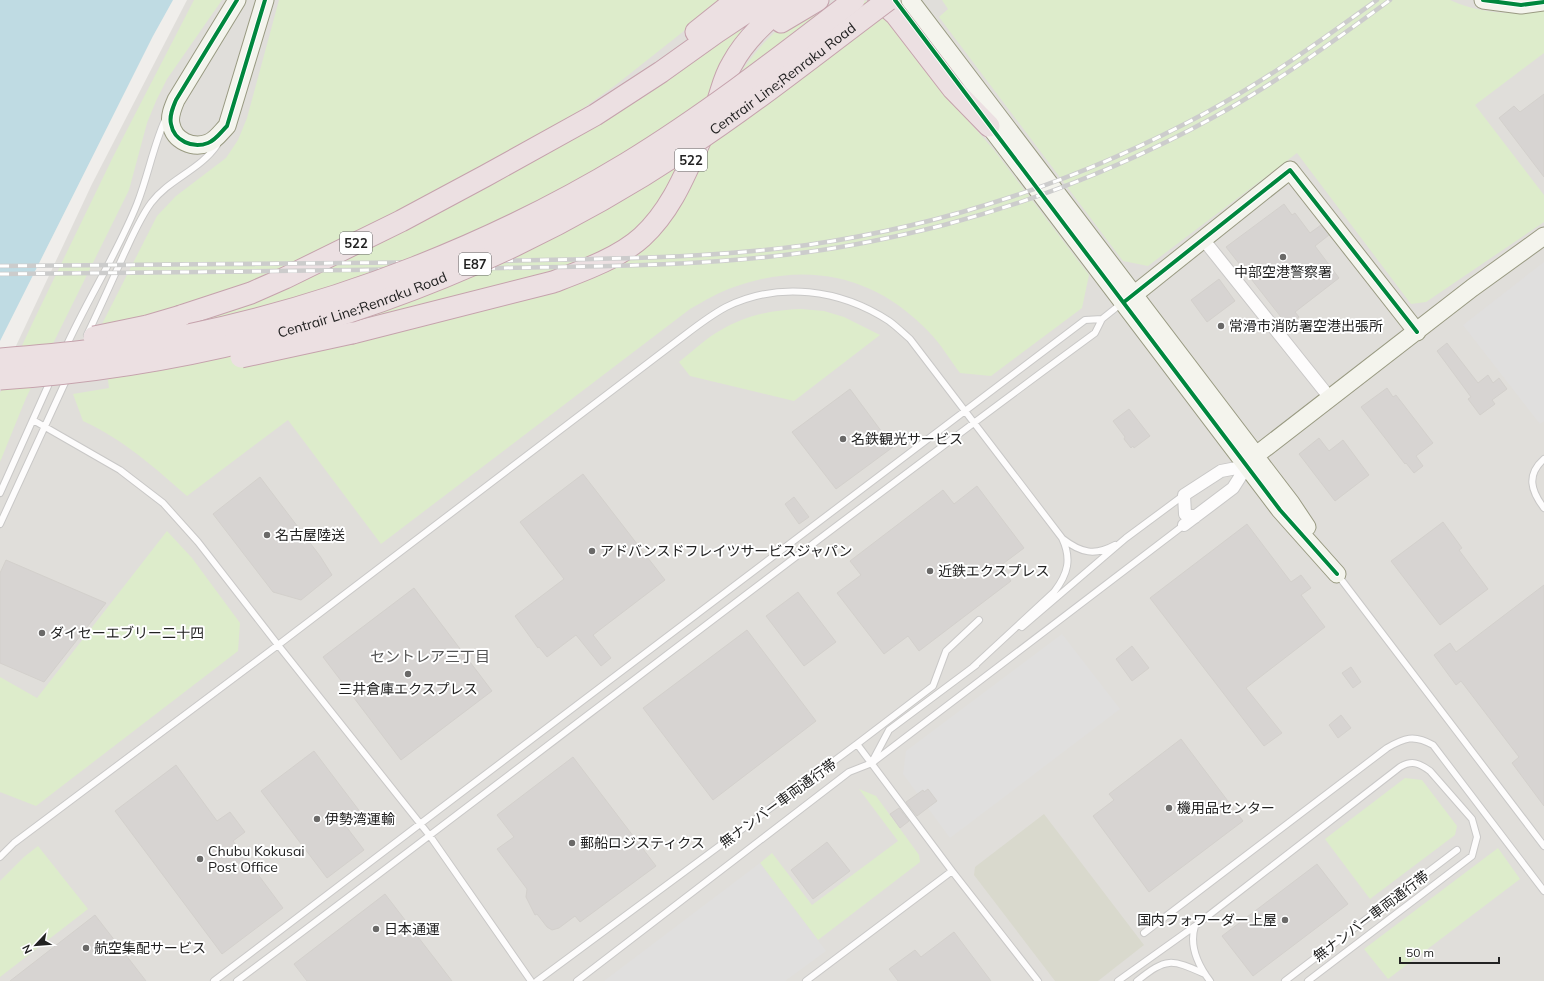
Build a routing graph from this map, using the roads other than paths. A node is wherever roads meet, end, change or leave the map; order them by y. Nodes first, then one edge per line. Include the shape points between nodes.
1 (237, 0) edge
2 (265, 0) edge
3 (736, 0) edge
4 (765, 0) edge
5 (792, 0) edge
6 (818, 0) edge
7 (854, 0) edge
8 (879, 0) edge
9 (888, 0) edge
10 (895, 0) edge
11 (905, 0) edge
12 (910, 0) edge
13 (1483, 0) edge
14 (1544, 2) edge
15 (176, 100) junction
16 (717, 102) junction
17 (746, 107) junction
18 (227, 126) junction
19 (989, 126) junction
20 (525, 154) junction
21 (1544, 236) edge
22 (1203, 239) junction
23 (1129, 298) junction
24 (1102, 319) junction
25 (1417, 332) junction
26 (85, 340) dead end
27 (82, 347) dead end
28 (0, 348) edge
29 (0, 359) edge
30 (59, 362) dead end
31 (56, 368) dead end
32 (0, 379) edge
33 (0, 390) edge
34 (1330, 398) junction
35 (966, 411) junction
36 (33, 420) junction
37 (974, 422) junction
38 (45, 426) junction
39 (1544, 459) edge
40 (1251, 461) junction
41 (0, 493) edge
42 (1184, 495) junction
43 (1544, 508) edge
44 (1195, 517) junction
45 (0, 524) edge
46 (1184, 525) joint
47 (1062, 538) junction
48 (1126, 538) junction
49 (1337, 574) joint
50 (979, 620) dead end
51 (278, 645) junction
52 (973, 667) junction
53 (858, 744) junction
54 (872, 763) junction
55 (420, 824) junction
56 (430, 836) junction
57 (1544, 846) edge
58 (1457, 850) dead end
59 (0, 857) edge
60 (952, 870) junction
61 (1544, 891) edge
62 (1195, 926) junction
63 (1144, 933) dead end
64 (1205, 974) junction
65 (214, 981) edge
66 (237, 981) edge
67 (531, 981) edge
68 (536, 981) edge
69 (577, 981) edge
70 (806, 981) edge
71 (1038, 981) edge
72 (1118, 981) edge
73 (1137, 981) edge
74 (1210, 981) edge
75 (1286, 981) edge
76 (1308, 981) edge

1 - 15 street
2 - 18 street
3 - 20 highway, 522 via 608,99
4 - 20 highway, 522 via 595,115
5 - 16 highway, 522 via 775,13 741,49 724,79
6 - 16 highway, 522 via 783,20 748,52
7 - 29 highway, Centrair Line;Renraku Road / E87, bridge via 706,112 632,160 538,211 458,249 400,273 311,304 225,327 98,350
8 - 19 highway via 896,15 953,89
9 - 17 highway, Centrair Line;Renraku Road / E87, bridge
10 - 19 street
11 - 17 highway, bridge via 813,66
12 - 23 street
13 - 14 street via 1521,5
15 - 18 street via 171,124 181,141 196,146 208,143
15 - 30 lane via 155,147 137,204
16 - 33 highway, 522, bridge via 671,204 656,223 623,251 580,272 553,282 352,333 214,363 82,383
17 - 32 highway, Centrair Line;Renraku Road / E87, bridge via 685,149 600,201 506,250 390,299 281,334 189,355 89,371
18 - 26 lane via 203,162 159,194 151,204 135,231
19 - 23 street
20 - 28 highway, 522, bridge via 401,221 245,296 181,316 104,335
21 - 25 street
22 - 23 street
22 - 25 street via 1290,170
22 - 34 street
23 - 24 lane
23 - 40 street via 1248,444
24 - 35 lane via 1086,320
24 - 37 lane via 1095,333
25 - 34 street
27 - 38 lane
31 - 36 lane
34 - 40 street
35 - 37 lane
35 - 51 lane via 910,339 890,322 865,307 838,296 814,292 793,291 747,299 726,307 690,331
35 - 55 lane
36 - 38 lane
36 - 41 lane
37 - 47 lane
37 - 56 lane
38 - 45 lane
38 - 51 lane via 120,470 163,503 198,542
39 - 43 lane via 1535,471 1532,484 1535,495
40 - 42 street via 1221,471
40 - 44 street via 1233,488
40 - 49 street via 1291,503
42 - 44 street via 1185,514
42 - 48 lane
44 - 46 street
46 - 54 lane
47 - 48 lane via 1080,550 1089,552 1106,549
47 - 52 lane via 1068,562 1063,581
48 - 52 lane
49 - 57 lane
50 - 53 lane, 無ナンバー車両通行帯 via 946,652 934,686
51 - 55 lane
51 - 59 lane via 14,843
52 - 54 lane via 889,730
53 - 54 lane
53 - 68 lane, 無ナンバー車両通行帯
54 - 60 lane
54 - 69 lane via 849,772
55 - 56 lane
55 - 65 lane
56 - 66 lane
56 - 67 lane
58 - 75 lane, 無ナンバー車両通行帯
60 - 70 lane
60 - 71 lane
61 - 63 lane via 1433,745 1410,738 1387,748
62 - 64 lane via 1193,948
62 - 72 lane
62 - 76 lane via 1400,768 1414,762 1422,766 1430,771 1472,819 1477,837 1472,856
64 - 73 lane via 1174,962 1164,963
64 - 74 lane

